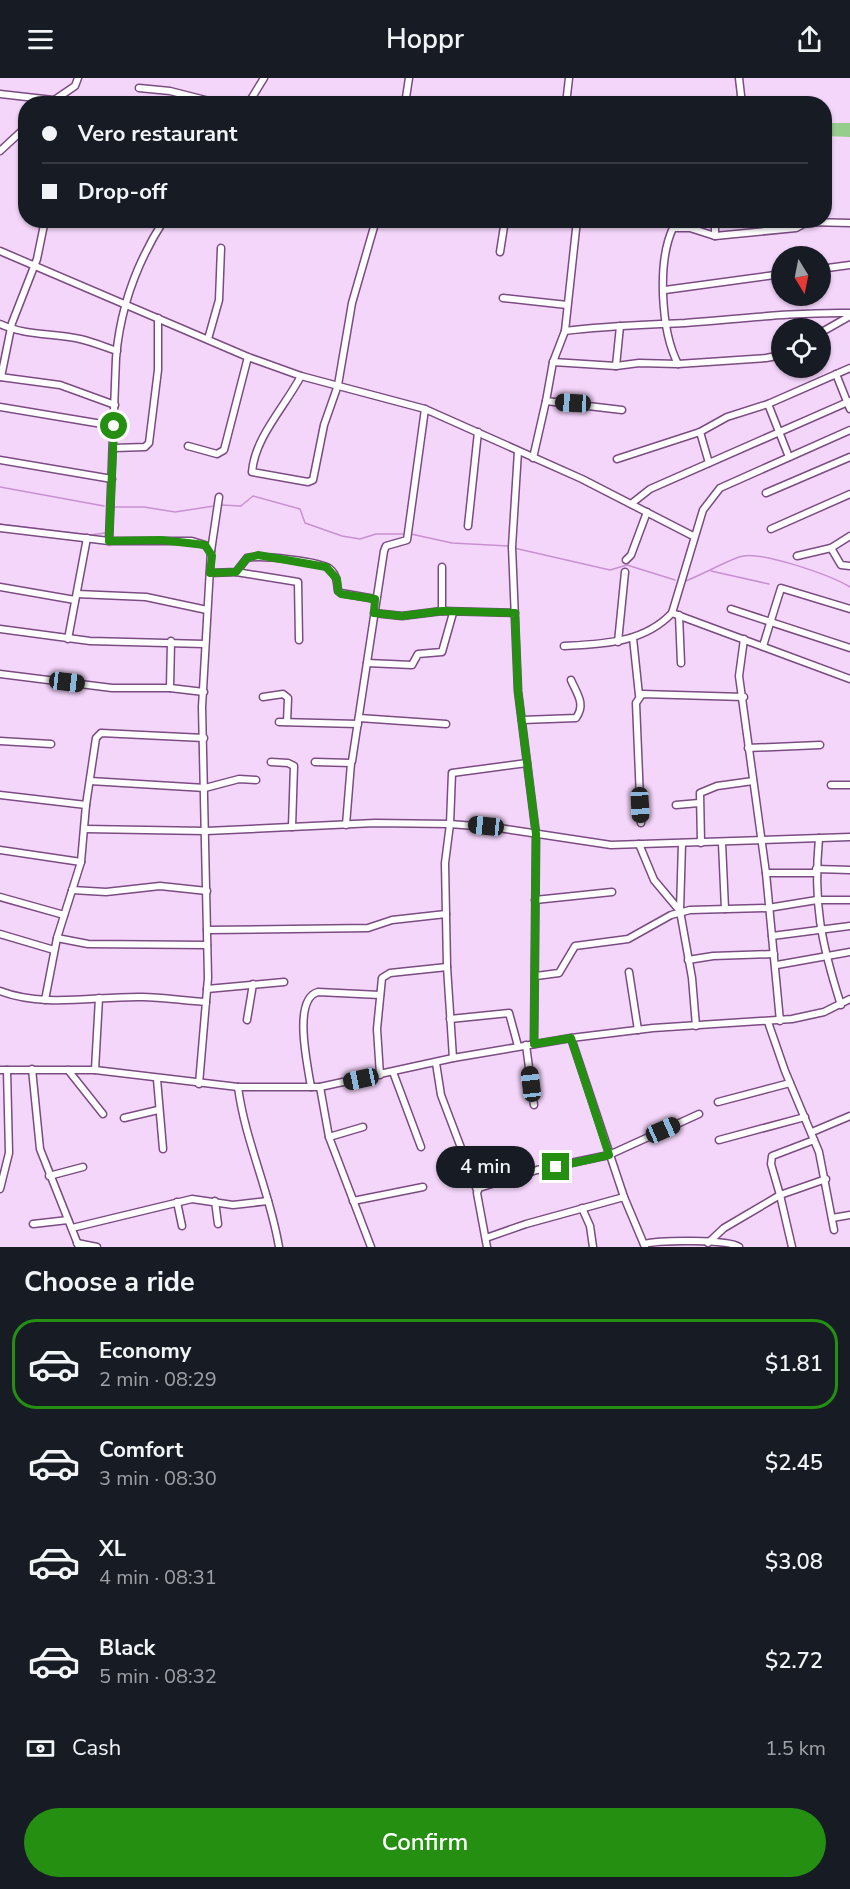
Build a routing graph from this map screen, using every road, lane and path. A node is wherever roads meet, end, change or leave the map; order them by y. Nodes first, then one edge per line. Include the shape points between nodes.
1 (78, 78) edge
2 (264, 78) edge
3 (409, 78) edge
4 (569, 78) edge
5 (739, 78) edge
6 (139, 88) dead end
7 (0, 94) edge
8 (65, 96) edge
9 (190, 96) edge
10 (253, 96) edge
11 (406, 96) edge
12 (567, 96) edge
13 (741, 96) edge
14 (18, 97) edge
15 (18, 134) edge
16 (0, 151) edge
17 (832, 223) edge
18 (850, 223) edge
19 (43, 228) edge
20 (160, 228) edge
21 (374, 228) edge
22 (504, 228) edge
23 (576, 228) edge
24 (714, 228) edge
25 (796, 228) edge
26 (715, 236) junction
27 (221, 248) dead end
28 (0, 251) edge
29 (500, 252) dead end
30 (34, 265) junction
31 (850, 265) edge
32 (831, 268) edge
33 (771, 276) edge
34 (665, 290) junction
35 (503, 298) dead end
36 (567, 305) junction
37 (126, 306) junction
38 (850, 315) edge
39 (158, 318) junction
40 (0, 324) edge
41 (664, 324) junction
42 (620, 326) junction
43 (831, 326) edge
44 (12, 330) junction
45 (565, 331) junction
46 (208, 339) junction
47 (117, 351) junction
48 (771, 356) edge
49 (248, 357) junction
50 (553, 362) junction
51 (678, 364) junction
52 (616, 366) junction
53 (850, 368) edge
54 (836, 374) junction
55 (301, 376) junction
56 (1, 377) edge
57 (338, 384) junction
58 (546, 401) junction
59 (768, 404) junction
60 (849, 404) edge
61 (115, 405) junction
62 (0, 406) edge
63 (425, 409) junction
64 (622, 410) dead end
65 (114, 426) junction
66 (850, 430) edge
67 (478, 432) junction
68 (700, 432) junction
69 (778, 432) junction
70 (188, 446) dead end
71 (114, 448) junction
72 (518, 451) junction
73 (789, 457) junction
74 (850, 457) edge
75 (533, 458) junction
76 (617, 459) dead end
77 (0, 460) edge
78 (709, 463) junction
79 (112, 479) junction
80 (766, 493) dead end
81 (850, 494) edge
82 (219, 497) dead end
83 (631, 504) junction
84 (647, 512) junction
85 (468, 526) dead end
86 (0, 528) edge
87 (771, 530) dead end
88 (693, 536) junction
89 (850, 536) edge
90 (87, 538) junction
91 (109, 541) junction
92 (831, 548) junction
93 (211, 551) junction
94 (797, 556) dead end
95 (626, 560) dead end
96 (850, 566) edge
97 (442, 567) dead end
98 (236, 572) junction
99 (625, 572) dead end
100 (210, 573) junction
101 (0, 587) edge
102 (76, 597) junction
103 (375, 599) junction
104 (731, 609) dead end
105 (850, 609) edge
106 (207, 610) junction
107 (442, 611) junction
108 (374, 613) junction
109 (453, 613) junction
110 (515, 613) junction
111 (676, 614) junction
112 (771, 621) junction
113 (0, 629) edge
114 (633, 638) junction
115 (68, 639) junction
116 (744, 639) junction
117 (299, 640) dead end
118 (171, 641) junction
119 (618, 642) junction
120 (204, 644) junction
121 (564, 646) dead end
122 (763, 646) junction
123 (850, 648) edge
124 (367, 663) junction
125 (681, 663) dead end
126 (0, 674) edge
127 (850, 679) edge
128 (571, 680) dead end
129 (170, 688) junction
130 (204, 692) junction
131 (639, 695) junction
132 (264, 697) dead end
133 (744, 697) junction
134 (522, 720) junction
135 (359, 721) junction
136 (279, 722) dead end
137 (288, 722) junction
138 (446, 724) dead end
139 (204, 738) junction
140 (0, 741) edge
141 (51, 744) dead end
142 (820, 745) dead end
143 (748, 748) junction
144 (271, 762) dead end
145 (315, 762) dead end
146 (351, 763) junction
147 (528, 763) junction
148 (256, 780) dead end
149 (753, 780) junction
150 (90, 781) junction
151 (831, 785) dead end
152 (850, 785) edge
153 (205, 788) junction
154 (0, 795) edge
155 (699, 803) junction
156 (86, 805) junction
157 (676, 805) dead end
158 (641, 823) dead end
159 (450, 824) junction
160 (346, 825) junction
161 (292, 828) junction
162 (85, 829) junction
163 (206, 831) junction
164 (536, 834) junction
165 (850, 837) edge
166 (761, 838) junction
167 (819, 838) junction
168 (682, 843) junction
169 (701, 843) junction
170 (723, 843) junction
171 (639, 844) junction
172 (0, 850) edge
173 (81, 862) junction
174 (850, 870) edge
175 (816, 871) junction
176 (766, 873) junction
177 (72, 890) junction
178 (207, 891) junction
179 (612, 892) dead end
180 (0, 897) edge
181 (535, 900) junction
182 (817, 900) junction
183 (850, 900) edge
184 (768, 908) junction
185 (725, 909) junction
186 (681, 912) junction
187 (446, 914) junction
188 (64, 915) junction
189 (850, 926) edge
190 (207, 930) junction
191 (820, 932) junction
192 (0, 934) edge
193 (772, 936) junction
194 (57, 938) junction
195 (207, 945) junction
196 (54, 950) junction
197 (850, 952) edge
198 (774, 954) junction
199 (825, 956) junction
200 (688, 960) junction
201 (777, 965) junction
202 (447, 967) junction
203 (629, 972) dead end
204 (536, 976) junction
205 (284, 982) dead end
206 (253, 984) junction
207 (207, 989) junction
208 (0, 991) edge
209 (380, 995) junction
210 (99, 998) junction
211 (850, 999) edge
212 (45, 1000) junction
213 (206, 1002) junction
214 (841, 1005) junction
215 (450, 1019) junction
216 (247, 1020) dead end
217 (780, 1021) junction
218 (768, 1022) junction
219 (696, 1026) junction
220 (638, 1030) junction
221 (571, 1038) junction
222 (534, 1044) junction
223 (526, 1045) junction
224 (518, 1046) junction
225 (453, 1058) junction
226 (436, 1063) junction
227 (32, 1069) junction
228 (3, 1070) edge
229 (68, 1070) junction
230 (95, 1070) junction
231 (393, 1072) junction
232 (380, 1075) junction
233 (157, 1079) junction
234 (790, 1083) junction
235 (199, 1084) junction
236 (238, 1087) junction
237 (311, 1087) junction
238 (320, 1087) junction
239 (718, 1102) dead end
240 (534, 1105) dead end
241 (158, 1110) junction
242 (103, 1114) dead end
243 (699, 1114) dead end
244 (850, 1116) edge
245 (805, 1117) junction
246 (124, 1118) dead end
247 (0, 1119) edge
248 (9, 1120) junction
249 (363, 1127) dead end
250 (812, 1132) junction
251 (329, 1137) junction
252 (719, 1140) dead end
253 (814, 1140) junction
254 (420, 1147) dead end
255 (163, 1149) dead end
256 (609, 1155) junction
257 (3, 1166) edge
258 (83, 1167) dead end
259 (49, 1176) junction
260 (826, 1179) junction
261 (423, 1187) dead end
262 (0, 1189) edge
263 (477, 1190) junction
264 (780, 1195) junction
265 (624, 1197) junction
266 (268, 1200) junction
267 (215, 1201) junction
268 (353, 1201) junction
269 (177, 1202) junction
270 (582, 1208) junction
271 (850, 1215) edge
272 (832, 1218) junction
273 (68, 1220) junction
274 (33, 1224) dead end
275 (218, 1224) dead end
276 (182, 1226) dead end
277 (72, 1228) junction
278 (834, 1230) dead end
279 (486, 1238) junction
280 (708, 1243) junction
281 (78, 1245) edge
282 (645, 1245) edge
283 (97, 1247) edge
284 (279, 1247) edge
285 (371, 1247) edge
286 (488, 1247) edge
287 (593, 1247) edge
288 (739, 1247) edge
289 (792, 1247) edge

1 - 8 street
2 - 10 street
3 - 11 street
4 - 12 street
5 - 13 street
6 - 9 street
7 - 14 street
15 - 16 street
17 - 18 street
19 - 30 street
20 - 37 street via 131,282
21 - 57 street via 352,303
22 - 29 street
23 - 36 street
24 - 26 street
25 - 26 street
26 - 34 street via 690,228 671,229
27 - 46 street via 219,300
28 - 30 street
30 - 37 street
30 - 44 street
31 - 32 street
33 - 34 street
34 - 41 street
35 - 36 street
36 - 45 street
37 - 39 street
37 - 47 street
38 - 41 street via 811,312
38 - 43 street
39 - 46 street
39 - 71 street via 158,370 149,443 145,447
40 - 44 street
41 - 42 street
41 - 51 street
42 - 45 street
42 - 52 street
44 - 47 street via 79,339
44 - 56 street
45 - 50 street
46 - 49 street
47 - 61 street
48 - 51 street
49 - 55 street
49 - 70 street via 224,450 217,454
50 - 52 street
50 - 58 street
51 - 52 street
53 - 54 street
54 - 59 street
54 - 60 street
55 - 57 street
55 - 57 street via 276,420 262,435 252,472 313,480 324,425
56 - 61 street via 60,385
57 - 63 street
58 - 64 street
58 - 75 street
59 - 68 street via 727,417
59 - 69 street
60 - 69 street
61 - 65 street
62 - 65 street
63 - 67 street
63 - 103 street via 408,540 384,548
65 - 71 street
66 - 73 street
67 - 72 street
67 - 85 street
68 - 76 street
68 - 78 street
69 - 73 street
69 - 78 street
71 - 79 street
72 - 75 street
72 - 110 street via 512,531
73 - 88 street via 720,488 702,510
74 - 80 street
75 - 83 street
77 - 79 street
78 - 83 street via 650,489
79 - 91 street
81 - 87 street
82 - 93 street
83 - 84 street
84 - 88 street
84 - 95 street
86 - 90 street
88 - 111 street
89 - 92 street
90 - 91 street
90 - 102 street
91 - 93 street via 192,542
92 - 94 street
92 - 96 street via 841,565
93 - 100 street
97 - 107 street
98 - 100 street
98 - 103 street via 247,558 258,555 326,567 337,579 341,594
98 - 117 street via 298,582
99 - 119 street
100 - 106 street
101 - 102 street
102 - 106 street via 146,597
102 - 115 street
103 - 108 street
104 - 112 street
105 - 112 street via 781,588
106 - 120 street
107 - 108 street via 402,616
107 - 109 street
108 - 124 street
109 - 110 street
109 - 124 street via 442,652 418,654 412,665
110 - 134 street
111 - 114 street
111 - 116 street
111 - 125 street
112 - 122 street
112 - 123 street
113 - 115 street
114 - 119 street
114 - 131 street
115 - 118 street
116 - 122 street
116 - 133 street via 739,676
118 - 120 street
118 - 129 street
119 - 121 street
120 - 130 street
122 - 127 street
124 - 135 street
126 - 129 street via 112,688
128 - 134 street via 582,708 576,718
129 - 130 street
130 - 139 street
131 - 133 street
131 - 158 street via 636,703
132 - 137 street via 283,694 288,698
133 - 143 street
134 - 147 street
135 - 137 street
135 - 138 street
135 - 146 street
136 - 137 street
139 - 150 street via 101,733 96,738
139 - 153 street
140 - 141 street
142 - 143 street
143 - 149 street
144 - 161 street via 294,766
145 - 146 street
146 - 160 street
147 - 159 street via 453,772
147 - 164 street
148 - 153 street via 239,778
149 - 155 street via 701,792
149 - 166 street
150 - 153 street
150 - 156 street
151 - 152 street
153 - 163 street
154 - 156 street
155 - 157 street
155 - 169 street
156 - 162 street
159 - 160 street
159 - 164 street
159 - 187 street via 445,863
160 - 161 street
161 - 163 street
162 - 163 street
162 - 173 street
163 - 178 street
164 - 171 street via 593,843
164 - 181 street
165 - 167 street
166 - 167 street
166 - 170 street
166 - 176 street
167 - 175 street
168 - 169 street
168 - 171 street
168 - 186 street
169 - 170 street
170 - 185 street
171 - 186 street via 654,880
172 - 173 street
173 - 177 street
174 - 175 street
175 - 176 street
175 - 182 street
176 - 184 street
177 - 178 street via 106,892 160,886
177 - 188 street
178 - 190 street
179 - 181 street
180 - 188 street
181 - 204 street
182 - 183 street
182 - 184 street
182 - 191 street
184 - 185 street
184 - 193 street
185 - 186 street
186 - 200 street
186 - 204 street via 628,939 575,946 560,974
187 - 190 street via 392,920 368,928
187 - 202 street
188 - 194 street
189 - 191 street
190 - 195 street
191 - 193 street
191 - 199 street
192 - 196 street
193 - 198 street
194 - 195 street via 88,944
194 - 196 street
195 - 207 street
196 - 212 street
197 - 199 street
198 - 200 street
198 - 201 street
199 - 201 street
199 - 214 street
200 - 219 street
201 - 217 street
202 - 209 street via 386,975
202 - 215 street
203 - 220 street
204 - 222 street
205 - 206 street
206 - 207 street
206 - 216 street
207 - 213 street
208 - 212 street
209 - 232 street
209 - 237 street via 309,995 303,1025
210 - 212 street
210 - 213 street
210 - 230 street
211 - 214 street
213 - 235 street
214 - 217 street
215 - 224 street via 509,1013
215 - 225 street
217 - 218 street
218 - 219 street
218 - 234 street
219 - 220 street
220 - 221 street
221 - 222 street
221 - 256 street
222 - 223 street
223 - 224 street
223 - 240 street
224 - 225 street
225 - 226 street
226 - 231 street
226 - 263 street via 441,1095
227 - 228 street
227 - 229 street
227 - 259 street via 40,1149
228 - 248 street
229 - 230 street
229 - 242 street
230 - 233 street
231 - 232 street
231 - 254 street
232 - 238 street
233 - 235 street
233 - 241 street
234 - 239 street
234 - 245 street
235 - 236 street
236 - 237 street
236 - 266 street via 240,1107
237 - 238 street
238 - 251 street
241 - 246 street
241 - 255 street
243 - 256 street
244 - 250 street
245 - 250 street
245 - 252 street
247 - 248 street
248 - 257 street via 9,1153
249 - 251 street
250 - 253 street
251 - 268 street
253 - 260 street
253 - 264 street via 772,1156
256 - 263 street via 537,1170
256 - 265 street
257 - 262 street
258 - 259 street
259 - 273 street
260 - 264 street
260 - 272 street
261 - 268 street
263 - 279 street
264 - 280 street via 724,1228
264 - 289 street
265 - 270 street
265 - 282 street
266 - 267 street via 233,1205
266 - 284 street
267 - 269 street via 200,1198
267 - 275 street
268 - 285 street
269 - 276 street
269 - 277 street
270 - 279 street
270 - 287 street
271 - 272 street
272 - 278 street
273 - 274 street
273 - 277 street
277 - 281 street
279 - 286 street
280 - 282 street via 670,1240
280 - 288 street via 724,1242
281 - 283 street

